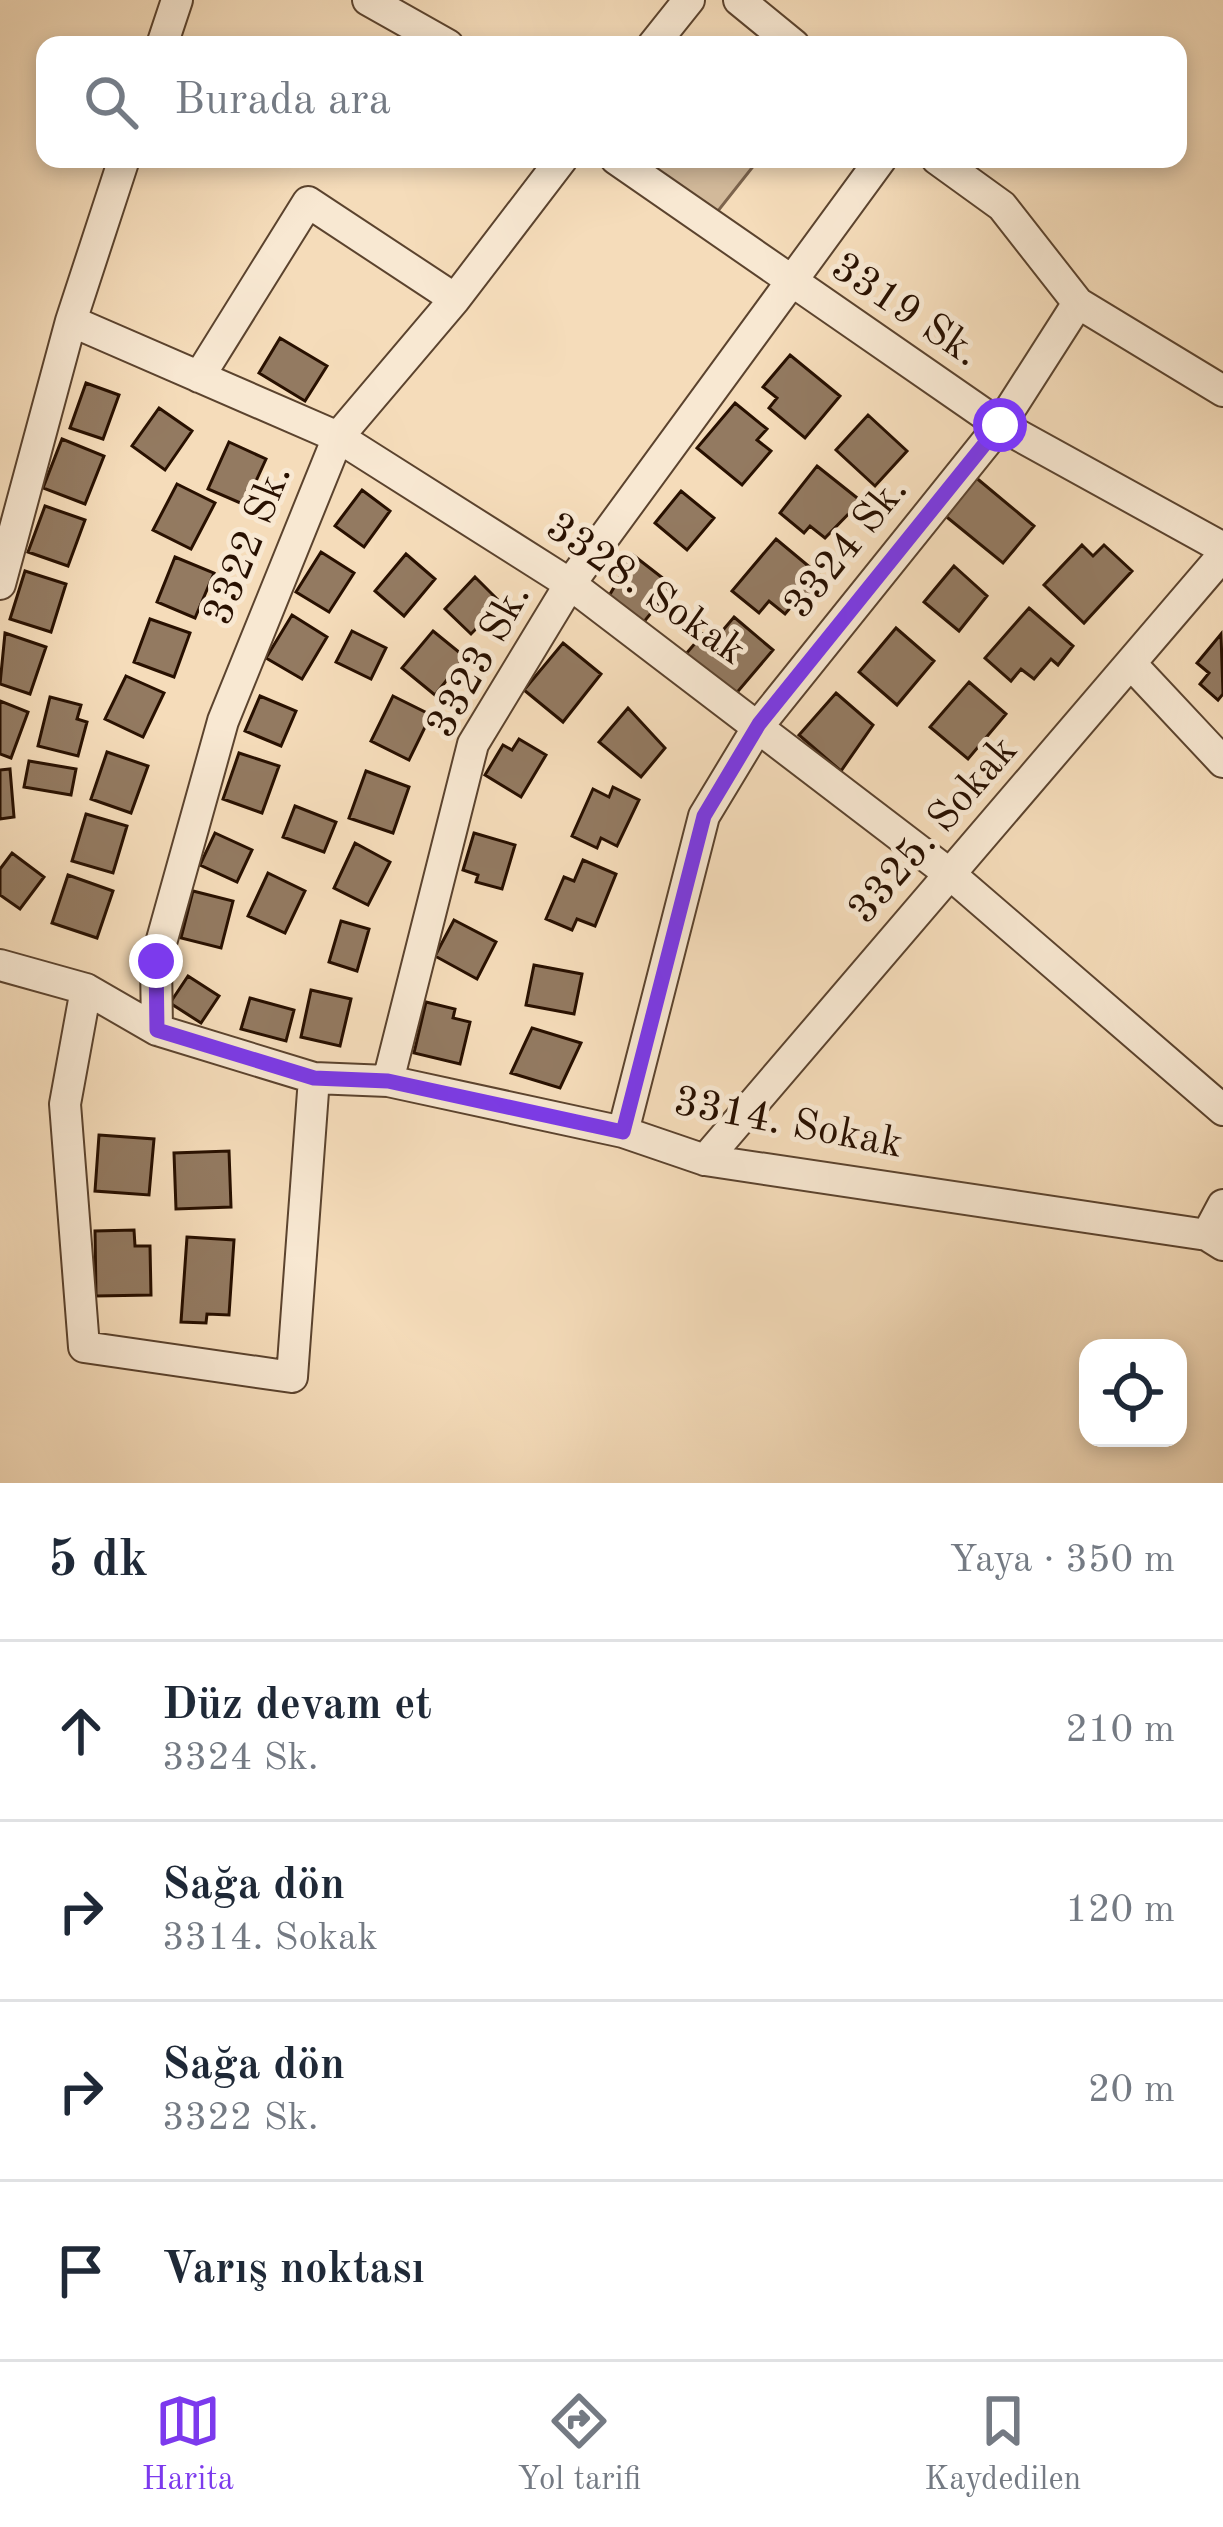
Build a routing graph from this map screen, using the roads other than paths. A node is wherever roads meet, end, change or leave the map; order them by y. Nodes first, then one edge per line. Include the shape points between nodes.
1 (177, 0) edge
2 (368, 0) edge
3 (689, 0) edge
4 (740, 0) edge
5 (165, 36) edge
6 (432, 36) edge
7 (659, 36) edge
8 (783, 36) edge
9 (121, 168) edge
10 (555, 168) edge
11 (628, 168) edge
12 (875, 168) edge
13 (949, 168) edge
14 (792, 286) junction
15 (455, 299) junction
16 (1078, 303) junction
17 (71, 321) junction
18 (199, 377) junction
19 (1223, 391) edge
20 (1000, 425) junction
21 (338, 436) junction
22 (1223, 552) edge
23 (0, 584) edge
24 (571, 584) junction
25 (1133, 666) junction
26 (759, 724) junction
27 (1223, 762) edge
28 (951, 875) junction
29 (3, 956) edge
30 (86, 989) junction
31 (157, 1030) junction
32 (314, 1078) junction
33 (388, 1081) junction
34 (1223, 1110) edge
35 (623, 1132) junction
36 (705, 1160) junction
37 (1223, 1205) edge
38 (1215, 1240) edge

1 - 5 street
2 - 6 street
3 - 7 street
4 - 8 street
9 - 17 street
10 - 15 street, 3322 Sk.
11 - 14 street, 3319 Sk.
12 - 14 street, 3323 Sk.
13 - 16 street via 1002,206
14 - 20 street, 3319 Sk.
14 - 24 street, 3323 Sk.
15 - 18 street via 308,202
15 - 21 street, 3322 Sk.
16 - 19 street
16 - 20 street, 3324 Sk.
17 - 18 street, 3328. Sokak
17 - 23 street
18 - 21 street, 3328. Sokak
20 - 22 street, 3319 Sk.
20 - 26 street, 3324 Sk.
21 - 24 street, 3328. Sokak
21 - 31 street, 3322 Sk. via 223,722 156,961
22 - 25 street, 3325. Sokak
24 - 26 street, 3328. Sokak
24 - 33 street, 3323 Sk. via 473,744
25 - 27 street
25 - 28 street, 3325. Sokak
26 - 28 street, 3328. Sokak
26 - 35 street, 3324 Sk. via 704,816
28 - 34 street, 3328. Sokak
28 - 36 street, 3325. Sokak
29 - 30 street, 3314. Sokak
30 - 31 street, 3314. Sokak
30 - 32 street via 65,1104 85,1348 292,1377
31 - 32 street, 3314. Sokak
32 - 33 street, 3314. Sokak
33 - 35 street, 3314. Sokak
35 - 36 street, 3314. Sokak
36 - 38 street, 3314. Sokak
37 - 38 street

